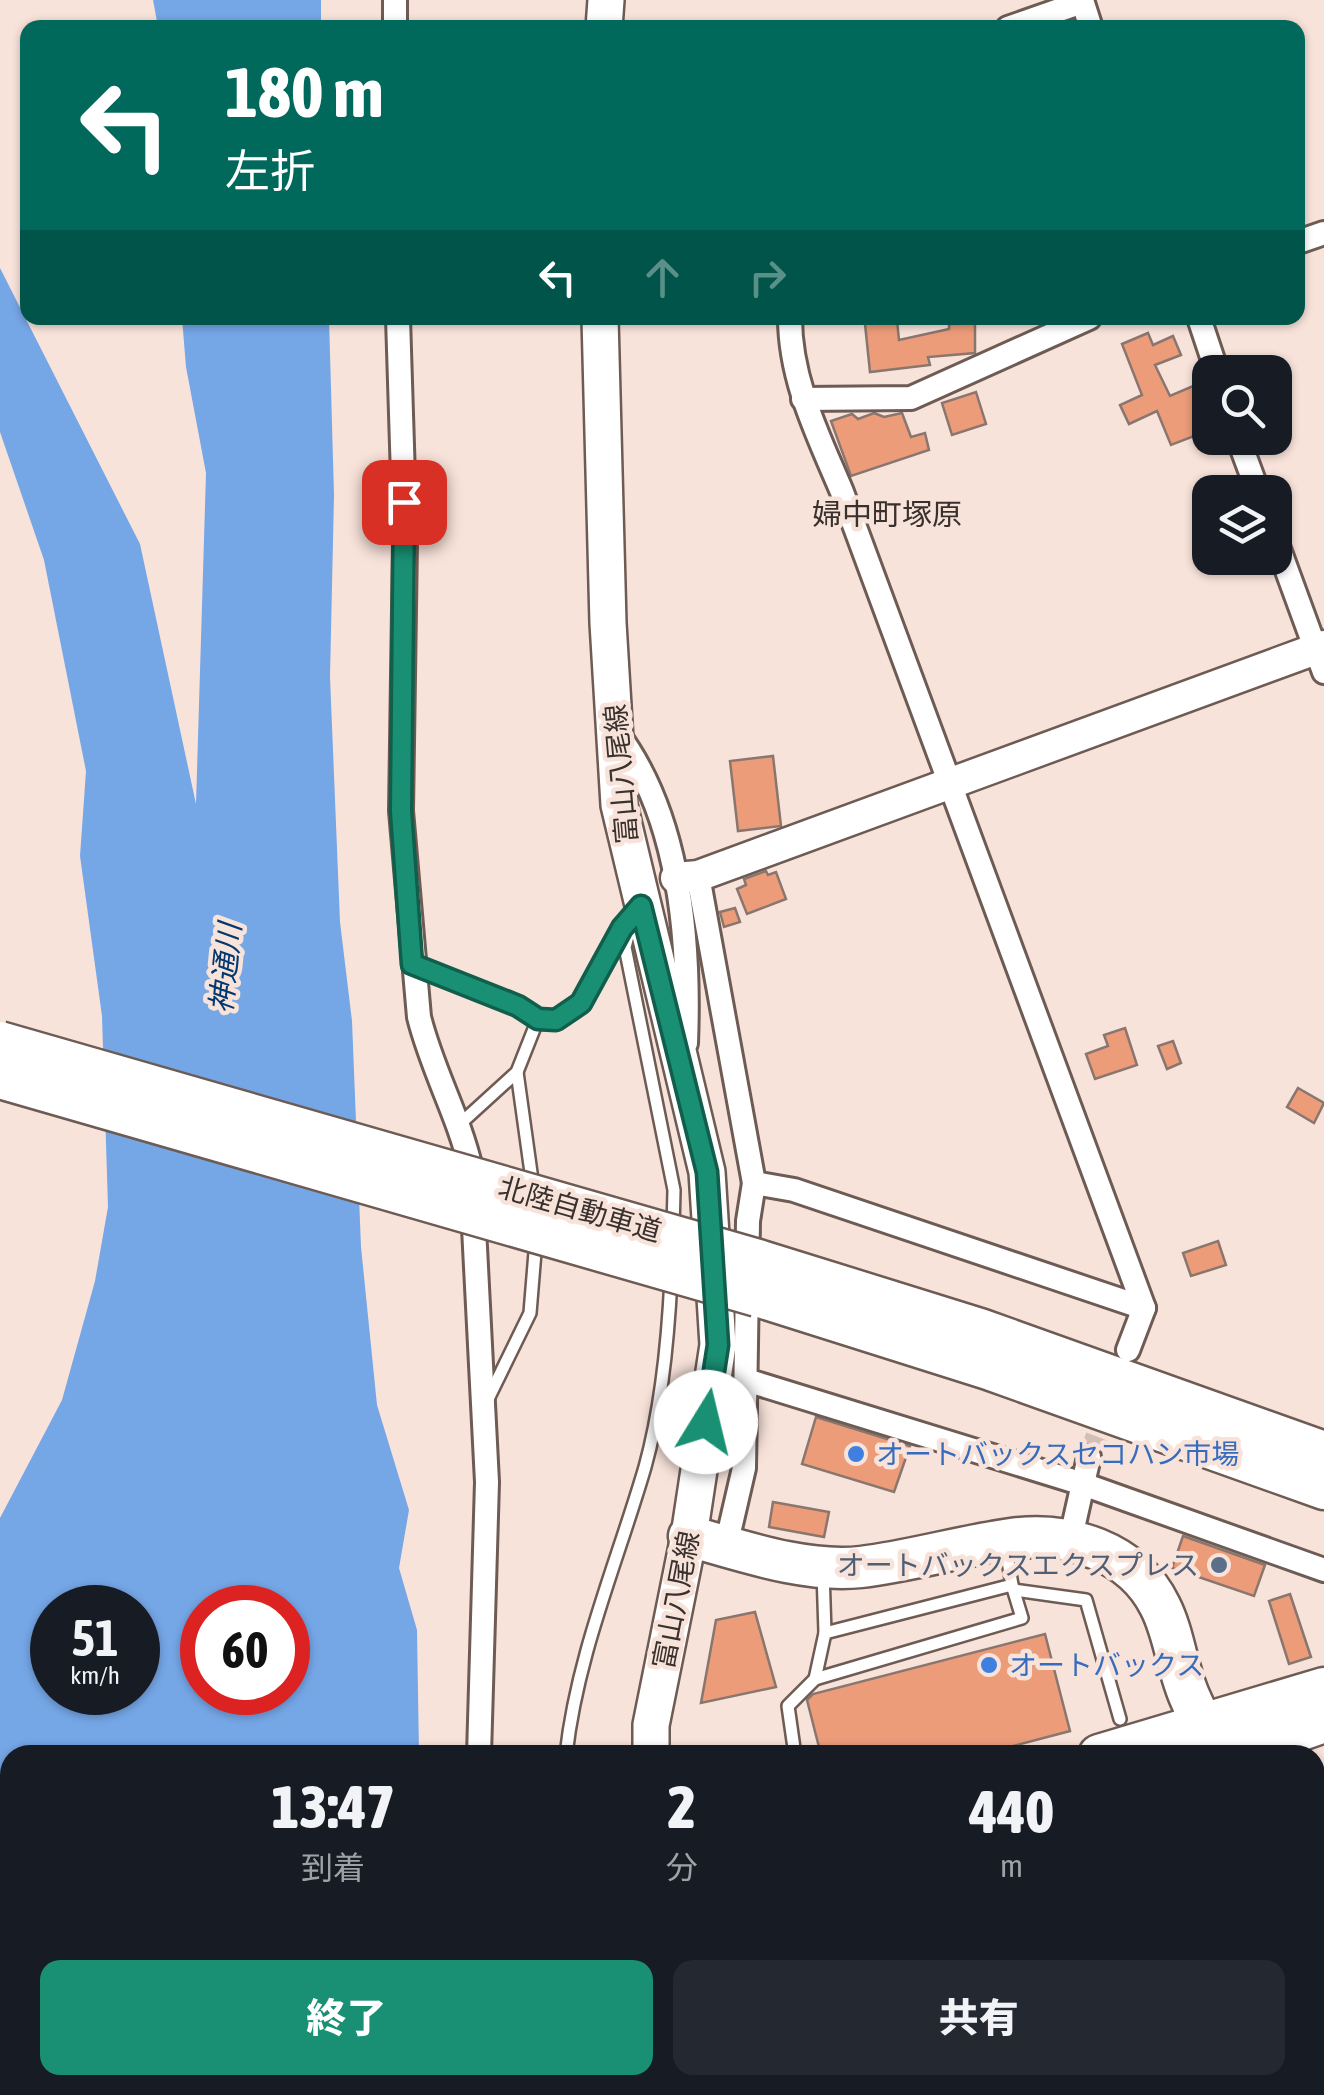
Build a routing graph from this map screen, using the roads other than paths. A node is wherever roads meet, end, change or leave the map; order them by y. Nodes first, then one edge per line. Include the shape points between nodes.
1 (1082, 1) edge
2 (1030, 20) edge
3 (398, 325) edge
4 (600, 325) edge
5 (790, 325) edge
6 (1073, 325) edge
7 (1201, 325) edge
8 (1211, 355) edge
9 (804, 399) junction
10 (1290, 575) edge
11 (1321, 655) edge
12 (616, 732) junction
13 (949, 782) junction
14 (687, 877) junction
15 (637, 912) junction
16 (412, 964) junction
17 (538, 1019) junction
18 (0, 1042) edge
19 (517, 1072) junction
20 (0, 1078) edge
21 (684, 1081) junction
22 (461, 1123) junction
23 (754, 1183) junction
24 (758, 1278) junction
25 (1144, 1308) junction
26 (1128, 1350) dead end
27 (746, 1380) junction
28 (483, 1407) junction
29 (1324, 1452) edge
30 (1089, 1457) tunnel mouth
31 (1080, 1484) junction
32 (1324, 1489) edge
33 (1071, 1538) junction
34 (707, 1541) junction
35 (1006, 1548) dead end
36 (823, 1567) junction
37 (1324, 1570) edge
38 (1013, 1587) junction
39 (824, 1633) junction
40 (814, 1679) junction
41 (1324, 1688) edge
42 (1120, 1719) dead end
43 (1324, 1722) edge
44 (1202, 1737) edge
45 (480, 1745) edge
46 (567, 1745) edge
47 (650, 1745) edge
48 (794, 1745) edge
49 (1156, 1745) edge

1 - 2 street
3 - 16 street via 405,541 401,811
4 - 12 main road, 富山八尾線
5 - 9 street via 790,352
6 - 9 street via 911,398
7 - 8 street
9 - 13 street
10 - 11 street
11 - 13 street
12 - 14 street via 643,768
12 - 15 main road, 富山八尾線 via 619,805
13 - 14 street
13 - 25 street
14 - 21 street
14 - 23 street
15 - 17 lane via 581,1003 556,1020
15 - 21 main road, 富山八尾線
15 - 46 lane via 625,948 674,1190 668,1349 646,1464 602,1599
16 - 17 lane
16 - 22 street via 426,1045
17 - 19 lane
18 - 24 highway, 北陸自動車道, bridge
19 - 22 lane
19 - 28 lane via 538,1219 530,1313
20 - 24 highway, 北陸自動車道, bridge
21 - 34 main road, 富山八尾線 via 707,1172 718,1345
22 - 28 street via 471,1169
23 - 25 street via 794,1190
23 - 27 street
24 - 29 highway, 北陸自動車道 via 980,1329
24 - 32 highway, 北陸自動車道
25 - 26 street
27 - 31 street
27 - 34 street via 744,1468
28 - 45 street
30 - 31 street
31 - 33 street
31 - 37 street
33 - 36 highway via 1013,1538 859,1567
33 - 44 highway via 1114,1557 1148,1586 1162,1608
34 - 36 highway
34 - 47 main road, 富山八尾線
35 - 38 lane
36 - 39 lane
38 - 39 lane
38 - 40 lane via 1022,1618
38 - 42 lane via 1086,1600
39 - 40 lane
40 - 48 lane via 788,1706
41 - 44 highway
43 - 44 highway
44 - 49 highway

